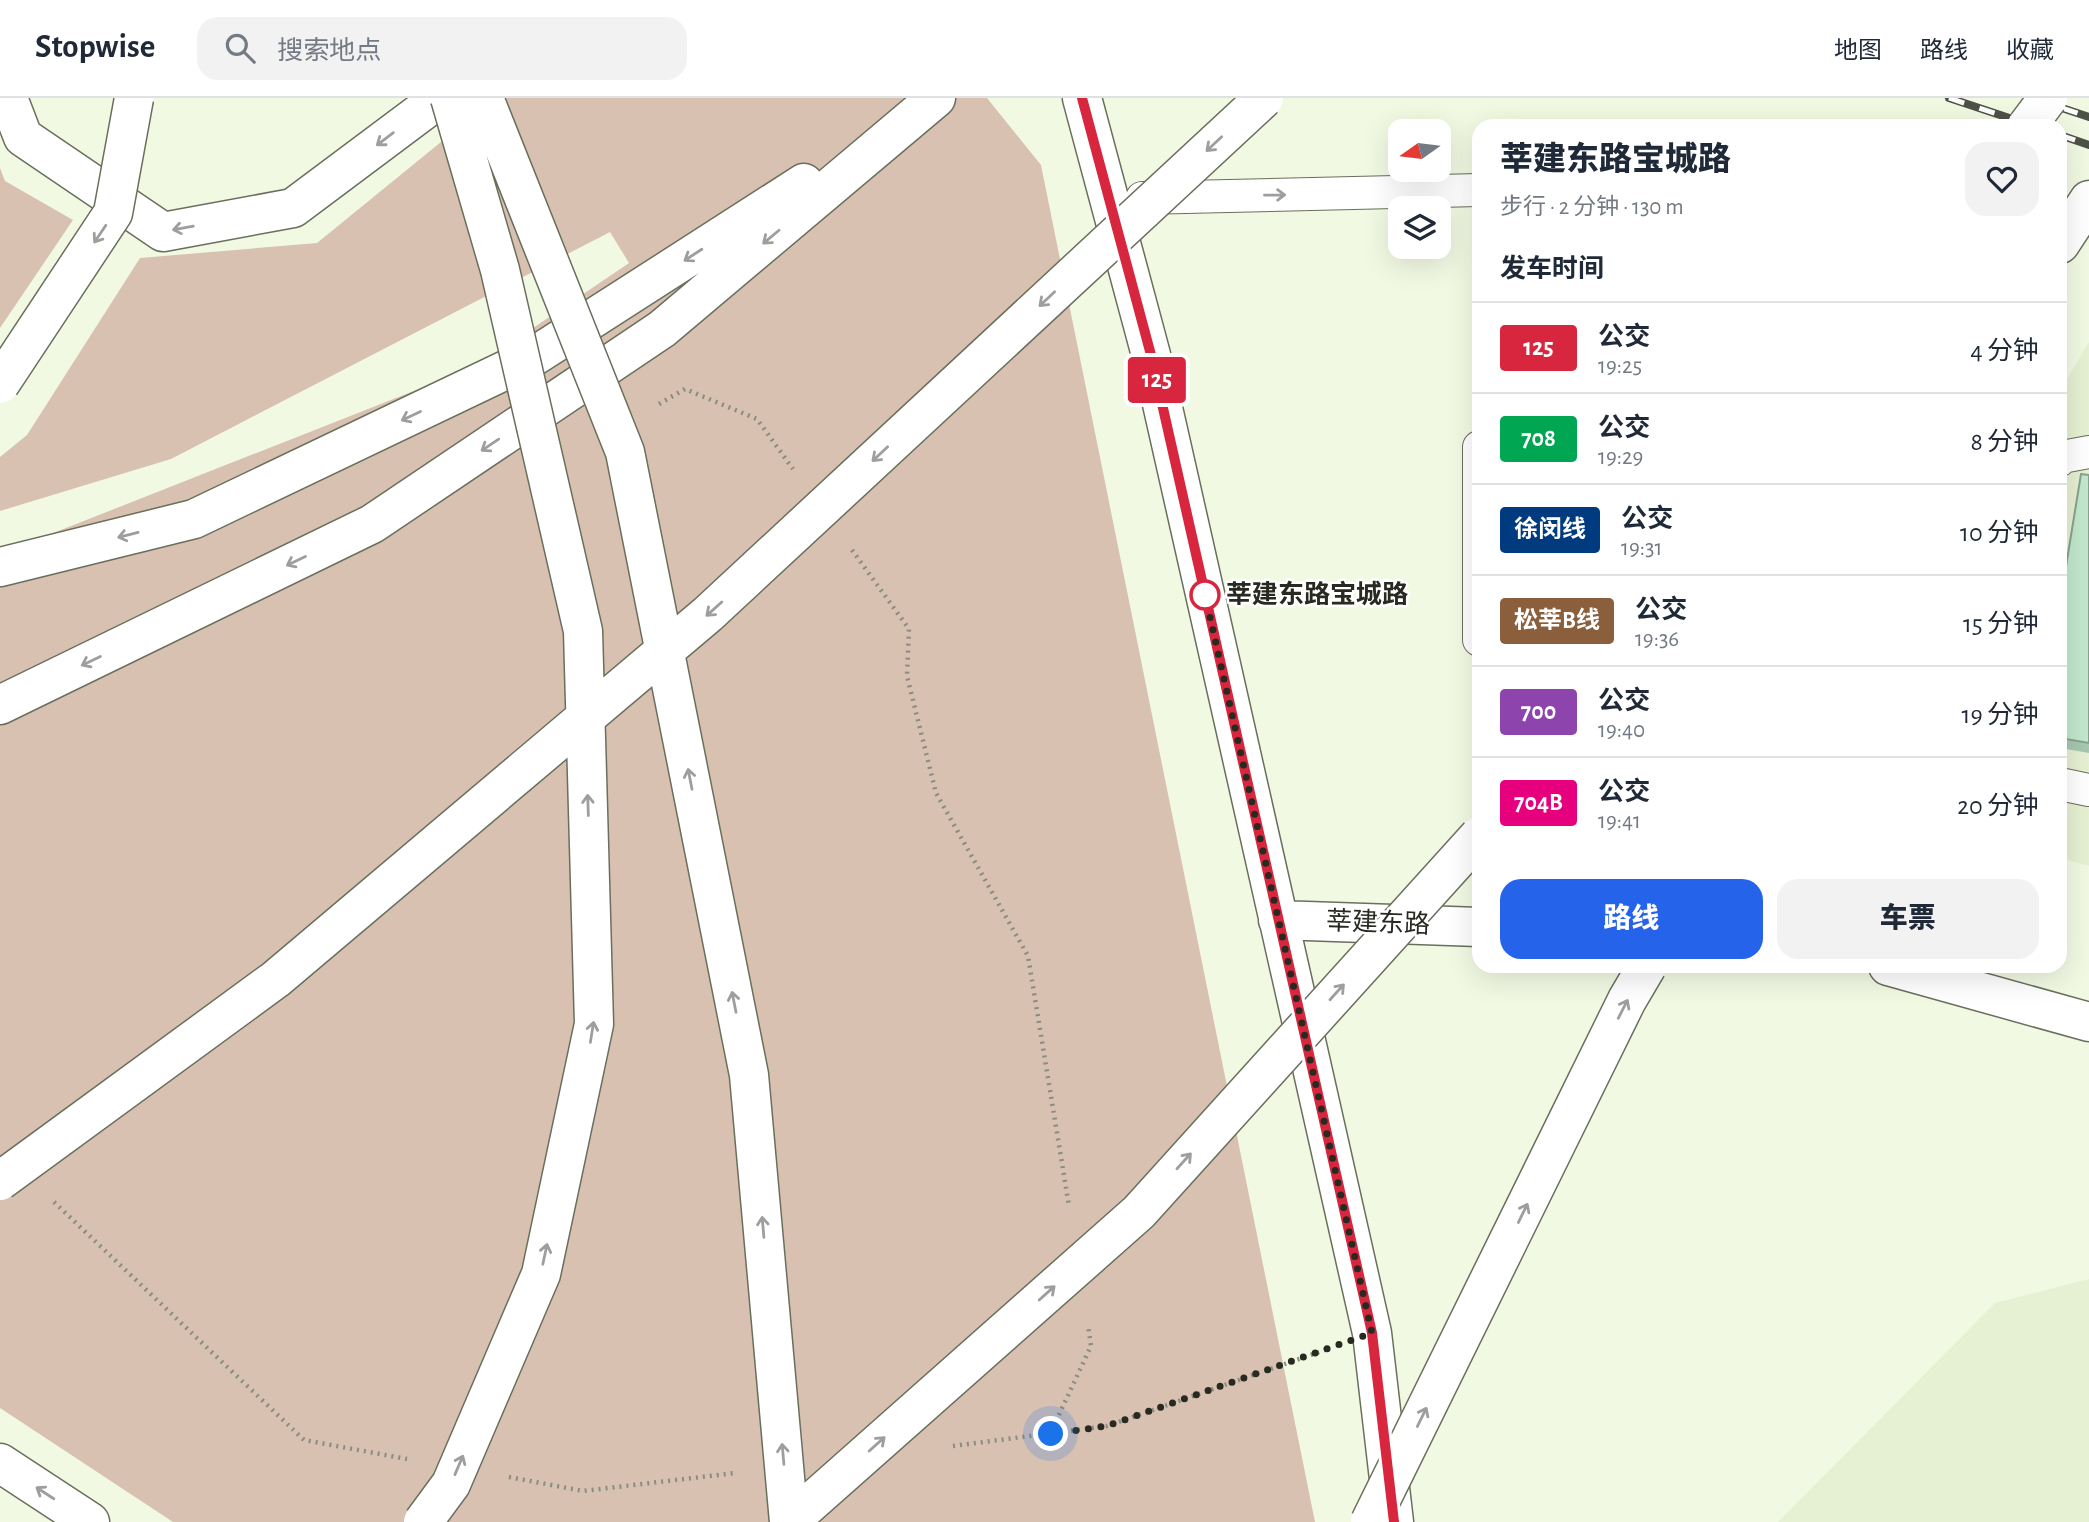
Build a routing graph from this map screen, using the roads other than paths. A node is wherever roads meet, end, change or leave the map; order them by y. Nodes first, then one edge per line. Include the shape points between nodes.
1 (8, 98) edge
2 (134, 98) edge
3 (440, 98) edge
4 (450, 98) edge
5 (484, 98) edge
6 (936, 98) edge
7 (1082, 98) edge
8 (1264, 98) edge
9 (2048, 98) edge
10 (2032, 119) edge
11 (1472, 190) edge
12 (1109, 199) junction
13 (2089, 200) edge
14 (2067, 233) edge
15 (0, 384) edge
16 (2089, 452) edge
17 (2067, 456) edge
18 (0, 567) edge
19 (0, 705) edge
20 (2067, 785) edge
21 (2089, 790) edge
22 (1472, 844) edge
23 (1278, 920) junction
24 (1472, 927) edge
25 (1643, 973) edge
26 (1935, 973) edge
27 (2089, 1022) edge
28 (0, 1181) edge
29 (0, 1463) edge
30 (90, 1522) edge
31 (423, 1522) edge
32 (789, 1522) edge
33 (1370, 1522) edge
34 (1394, 1522) edge

3 -> 1 main road via 293,208 163,232 23,137
2 -> 15 main road, bridge via 113,214
31 -> 4 main road, bridge via 451,1485 541,1273 594,1024 583,631 500,270
32 -> 5 main road, bridge via 749,1075 625,452
6 -> 18 main road, bridge via 533,357 194,519
6 -> 19 main road, bridge via 662,330 372,524
7 - 12 main road
8 -> 28 main road, bridge via 708,614 276,979
9 - 10 main road, bridge
12 -> 11 lane
12 - 23 main road via 1151,355
13 - 14 main road
16 - 17 lane
20 - 21 lane
32 -> 22 main road, bridge via 1139,1212
23 - 24 main road, 莘建东路
23 - 34 main road via 1372,1333
33 -> 25 main road, bridge
26 - 27 main road
30 -> 29 main road

